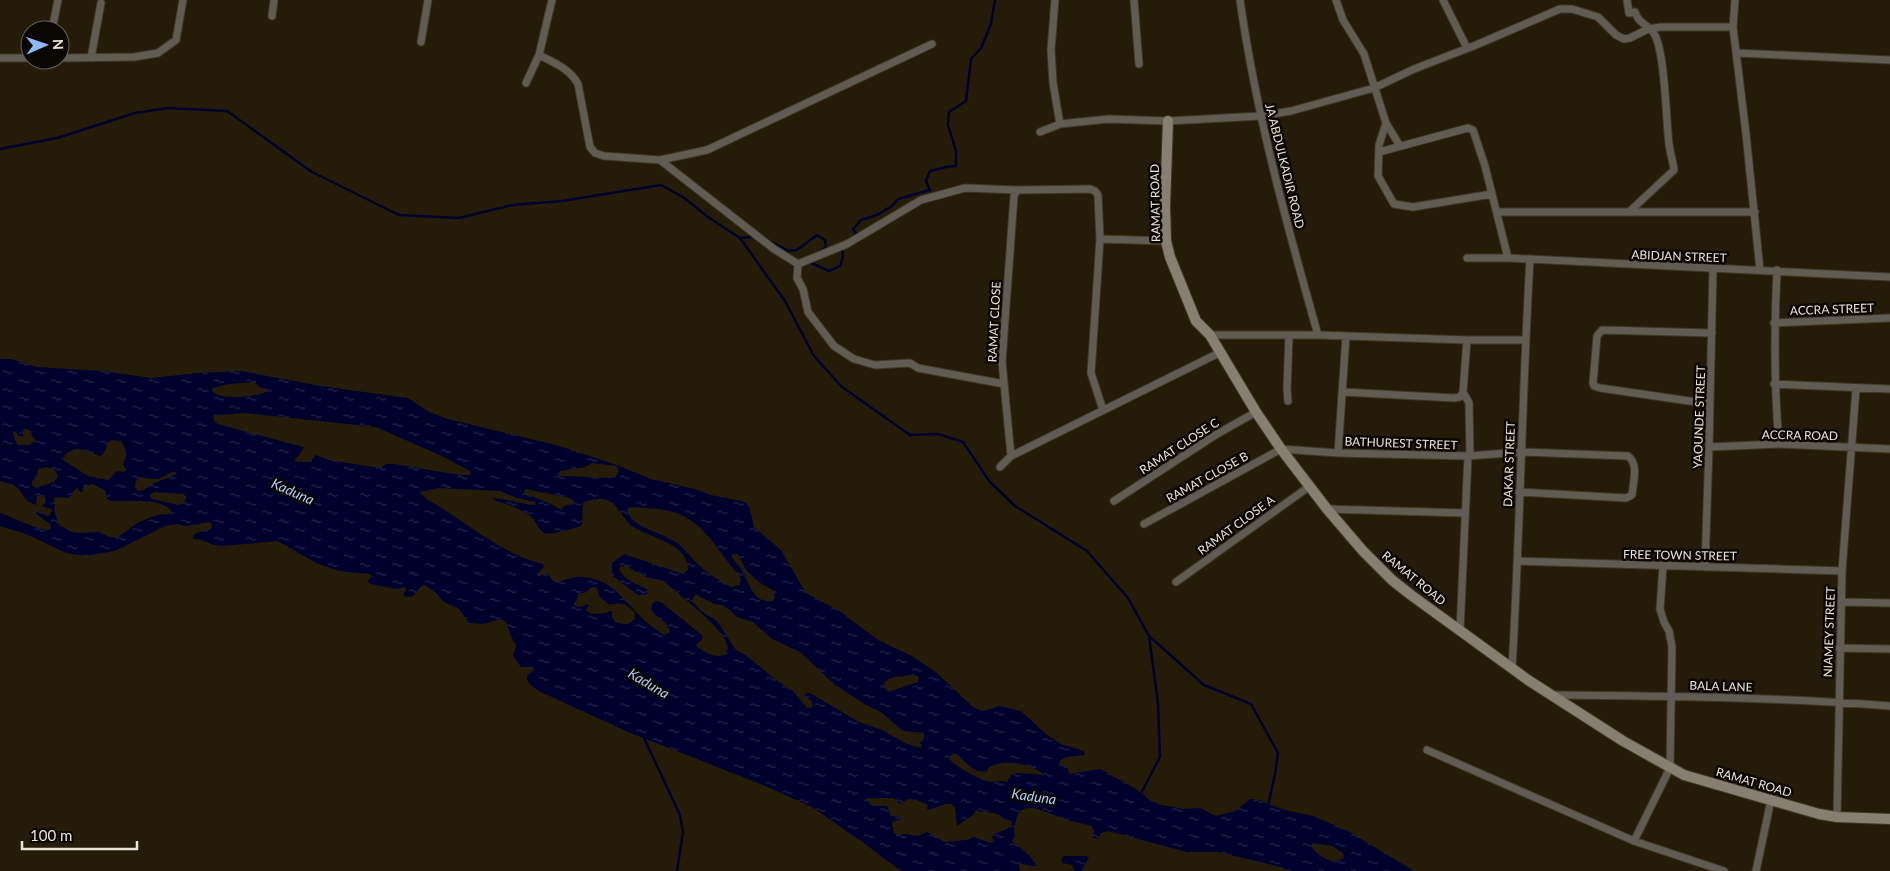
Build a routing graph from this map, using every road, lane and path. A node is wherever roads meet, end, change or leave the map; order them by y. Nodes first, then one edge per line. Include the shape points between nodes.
1 (58, 0) edge
2 (183, 0) edge
3 (274, 0) edge
4 (428, 0) edge
5 (552, 0) edge
6 (1055, 0) edge
7 (1134, 0) edge
8 (1240, 0) edge
9 (1336, 0) edge
10 (1443, 0) edge
11 (1627, 0) edge
12 (1735, 0) edge
13 (101, 3) dead end
14 (272, 16) dead end
15 (54, 20) edge
16 (1733, 27) junction
17 (1648, 29) junction
18 (420, 42) dead end
19 (932, 44) dead end
20 (1467, 48) junction
21 (1737, 53) junction
22 (540, 55) junction
23 (0, 58) edge
24 (20, 58) edge
25 (70, 58) edge
26 (91, 58) junction
27 (1890, 60) edge
28 (1139, 64) dead end
29 (526, 83) dead end
30 (1374, 88) junction
31 (1261, 116) junction
32 (1168, 121) junction
33 (1386, 123) junction
34 (1060, 124) junction
35 (1040, 132) dead end
36 (1400, 146) junction
37 (1379, 152) junction
38 (660, 160) junction
39 (1016, 190) junction
40 (1492, 194) junction
41 (1497, 212) junction
42 (1629, 212) junction
43 (1755, 212) junction
44 (1100, 239) junction
45 (1166, 241) junction
46 (1467, 258) dead end
47 (1508, 258) junction
48 (1530, 259) junction
49 (798, 264) junction
50 (1713, 268) junction
51 (1760, 270) junction
52 (1777, 270) junction
53 (1890, 277) edge
54 (1890, 318) edge
55 (1774, 323) junction
56 (1712, 333) junction
57 (1210, 335) junction
58 (1318, 335) junction
59 (1288, 336) junction
60 (1346, 336) junction
61 (1467, 340) junction
62 (1526, 340) junction
63 (1221, 352) junction
64 (1004, 384) junction
65 (1774, 384) junction
66 (1856, 389) junction
67 (1890, 389) edge
68 (1343, 392) junction
69 (1463, 392) junction
70 (1288, 401) dead end
71 (1710, 404) junction
72 (1104, 410) junction
73 (1256, 412) junction
74 (1779, 444) junction
75 (1709, 447) junction
76 (1852, 448) junction
77 (1282, 449) junction
78 (1890, 449) edge
79 (1521, 452) junction
80 (1338, 453) junction
81 (1011, 456) junction
82 (1469, 456) junction
83 (1000, 468) dead end
84 (1310, 486) junction
85 (1519, 492) junction
86 (1114, 501) dead end
87 (1327, 509) junction
88 (1464, 512) junction
89 (1144, 524) dead end
90 (1518, 562) junction
91 (1663, 567) junction
92 (1704, 567) junction
93 (1842, 571) junction
94 (1176, 582) dead end
95 (1841, 602) junction
96 (1890, 603) edge
97 (1460, 630) junction
98 (1839, 648) junction
99 (1890, 649) edge
100 (1512, 669) junction
101 (1551, 695) junction
102 (1670, 696) junction
103 (1838, 702) junction
104 (1890, 706) edge
105 (1427, 750) dead end
106 (1670, 768) junction
107 (1771, 800) junction
108 (1837, 817) junction
109 (1890, 819) edge
110 (1634, 841) junction
111 (1724, 871) edge
112 (1756, 871) edge

1 - 15 street
2 - 26 street via 176,40 158,53
3 - 14 street
4 - 18 street
5 - 22 street
6 - 34 street via 1051,50
7 - 28 street
8 - 31 street, JA ABDULKADIR ROAD
9 - 30 street via 1343,20 1364,54
10 - 20 street
11 - 17 street via 1629,13 1635,12
12 - 16 street
13 - 26 street
16 - 17 street
16 - 21 street
17 - 20 street via 1624,38 1616,35 1598,17 1560,9
17 - 42 street via 1653,32 1663,69 1674,170
19 - 38 street via 707,150
20 - 30 street
21 - 27 street
21 - 43 street
22 - 29 street
22 - 38 street via 574,76 594,153
23 - 24 street
25 - 26 street
30 - 31 street
30 - 33 street
31 - 32 street
31 - 58 street, JA ABDULKADIR ROAD
32 - 34 street via 1109,119
32 - 45 street, RAMAT ROAD
33 - 36 street
33 - 37 street
34 - 35 street
36 - 37 street
36 - 40 street via 1468,128 1473,130
37 - 40 street via 1378,176 1398,206 1413,207
38 - 49 street
39 - 44 street via 1095,191
39 - 49 street via 965,188 921,200 847,244
39 - 64 street, RAMAT CLOSE via 1002,362
40 - 41 street
41 - 42 street
41 - 47 street
42 - 43 street
43 - 51 street
44 - 45 street
44 - 72 street via 1091,373
45 - 57 street, RAMAT ROAD via 1196,321
46 - 47 street, ABIDJAN STREET
47 - 48 street, ABIDJAN STREET
48 - 50 street, ABIDJAN STREET
48 - 62 street, DAKAR STREET
49 - 64 street via 797,278 808,312 834,346 854,359 876,365 910,363 934,372
50 - 51 street, ABIDJAN STREET
50 - 56 street, YAOUNDE STREET
51 - 52 street, ABIDJAN STREET
52 - 53 street, ABIDJAN STREET
52 - 55 street
54 - 55 street, ACCRA STREET
55 - 65 street
56 - 71 street, YAOUNDE STREET
56 - 71 street via 1602,330 1597,336 1593,383 1600,388
57 - 59 street
57 - 63 street, RAMAT ROAD
58 - 59 street
58 - 60 street
59 - 70 street
60 - 61 street
60 - 68 street
61 - 62 street
61 - 69 street
62 - 79 street, DAKAR STREET
63 - 72 street
63 - 73 street, RAMAT ROAD
64 - 81 street, RAMAT CLOSE
65 - 66 street
65 - 74 street
66 - 67 street
66 - 76 street, NIAMEY STREET
68 - 69 street via 1454,398
68 - 80 street
69 - 82 street via 1469,403
71 - 75 street, YAOUNDE STREET
72 - 81 street
73 - 77 street, RAMAT ROAD
73 - 86 street, RAMAT CLOSE C
74 - 75 street, ACCRA ROAD
74 - 76 street, ACCRA ROAD
75 - 92 street, YAOUNDE STREET
76 - 78 street, ACCRA ROAD
76 - 93 street, NIAMEY STREET
77 - 80 street, BATHUREST STREET
77 - 84 street, RAMAT ROAD
77 - 89 street, RAMAT CLOSE B
79 - 82 street, BATHUREST STREET
79 - 85 street, DAKAR STREET
79 - 85 street, BATHUREST STREET via 1628,456 1634,465 1632,495 1626,498
80 - 82 street, BATHUREST STREET
81 - 83 street
82 - 88 street
84 - 87 street, RAMAT ROAD
84 - 94 street, RAMAT CLOSE A
85 - 90 street, DAKAR STREET
87 - 88 street
87 - 97 street, RAMAT ROAD via 1392,580
88 - 97 street
90 - 91 street, FREE TOWN STREET
90 - 100 street, DAKAR STREET
91 - 92 street, FREE TOWN STREET
91 - 102 street via 1660,609 1672,647
92 - 93 street, FREE TOWN STREET
93 - 95 street, NIAMEY STREET
95 - 96 street
95 - 98 street, NIAMEY STREET
97 - 100 street, RAMAT ROAD
98 - 99 street
98 - 103 street, NIAMEY STREET
100 - 101 street, RAMAT ROAD
101 - 102 street, BALA LANE
101 - 106 street, RAMAT ROAD
102 - 103 street, BALA LANE
102 - 106 street
103 - 104 street, BALA LANE
103 - 108 street, NIAMEY STREET
105 - 110 street
106 - 107 street, RAMAT ROAD
106 - 110 street
107 - 108 street, RAMAT ROAD
107 - 112 street
108 - 109 street, RAMAT ROAD
110 - 111 street

